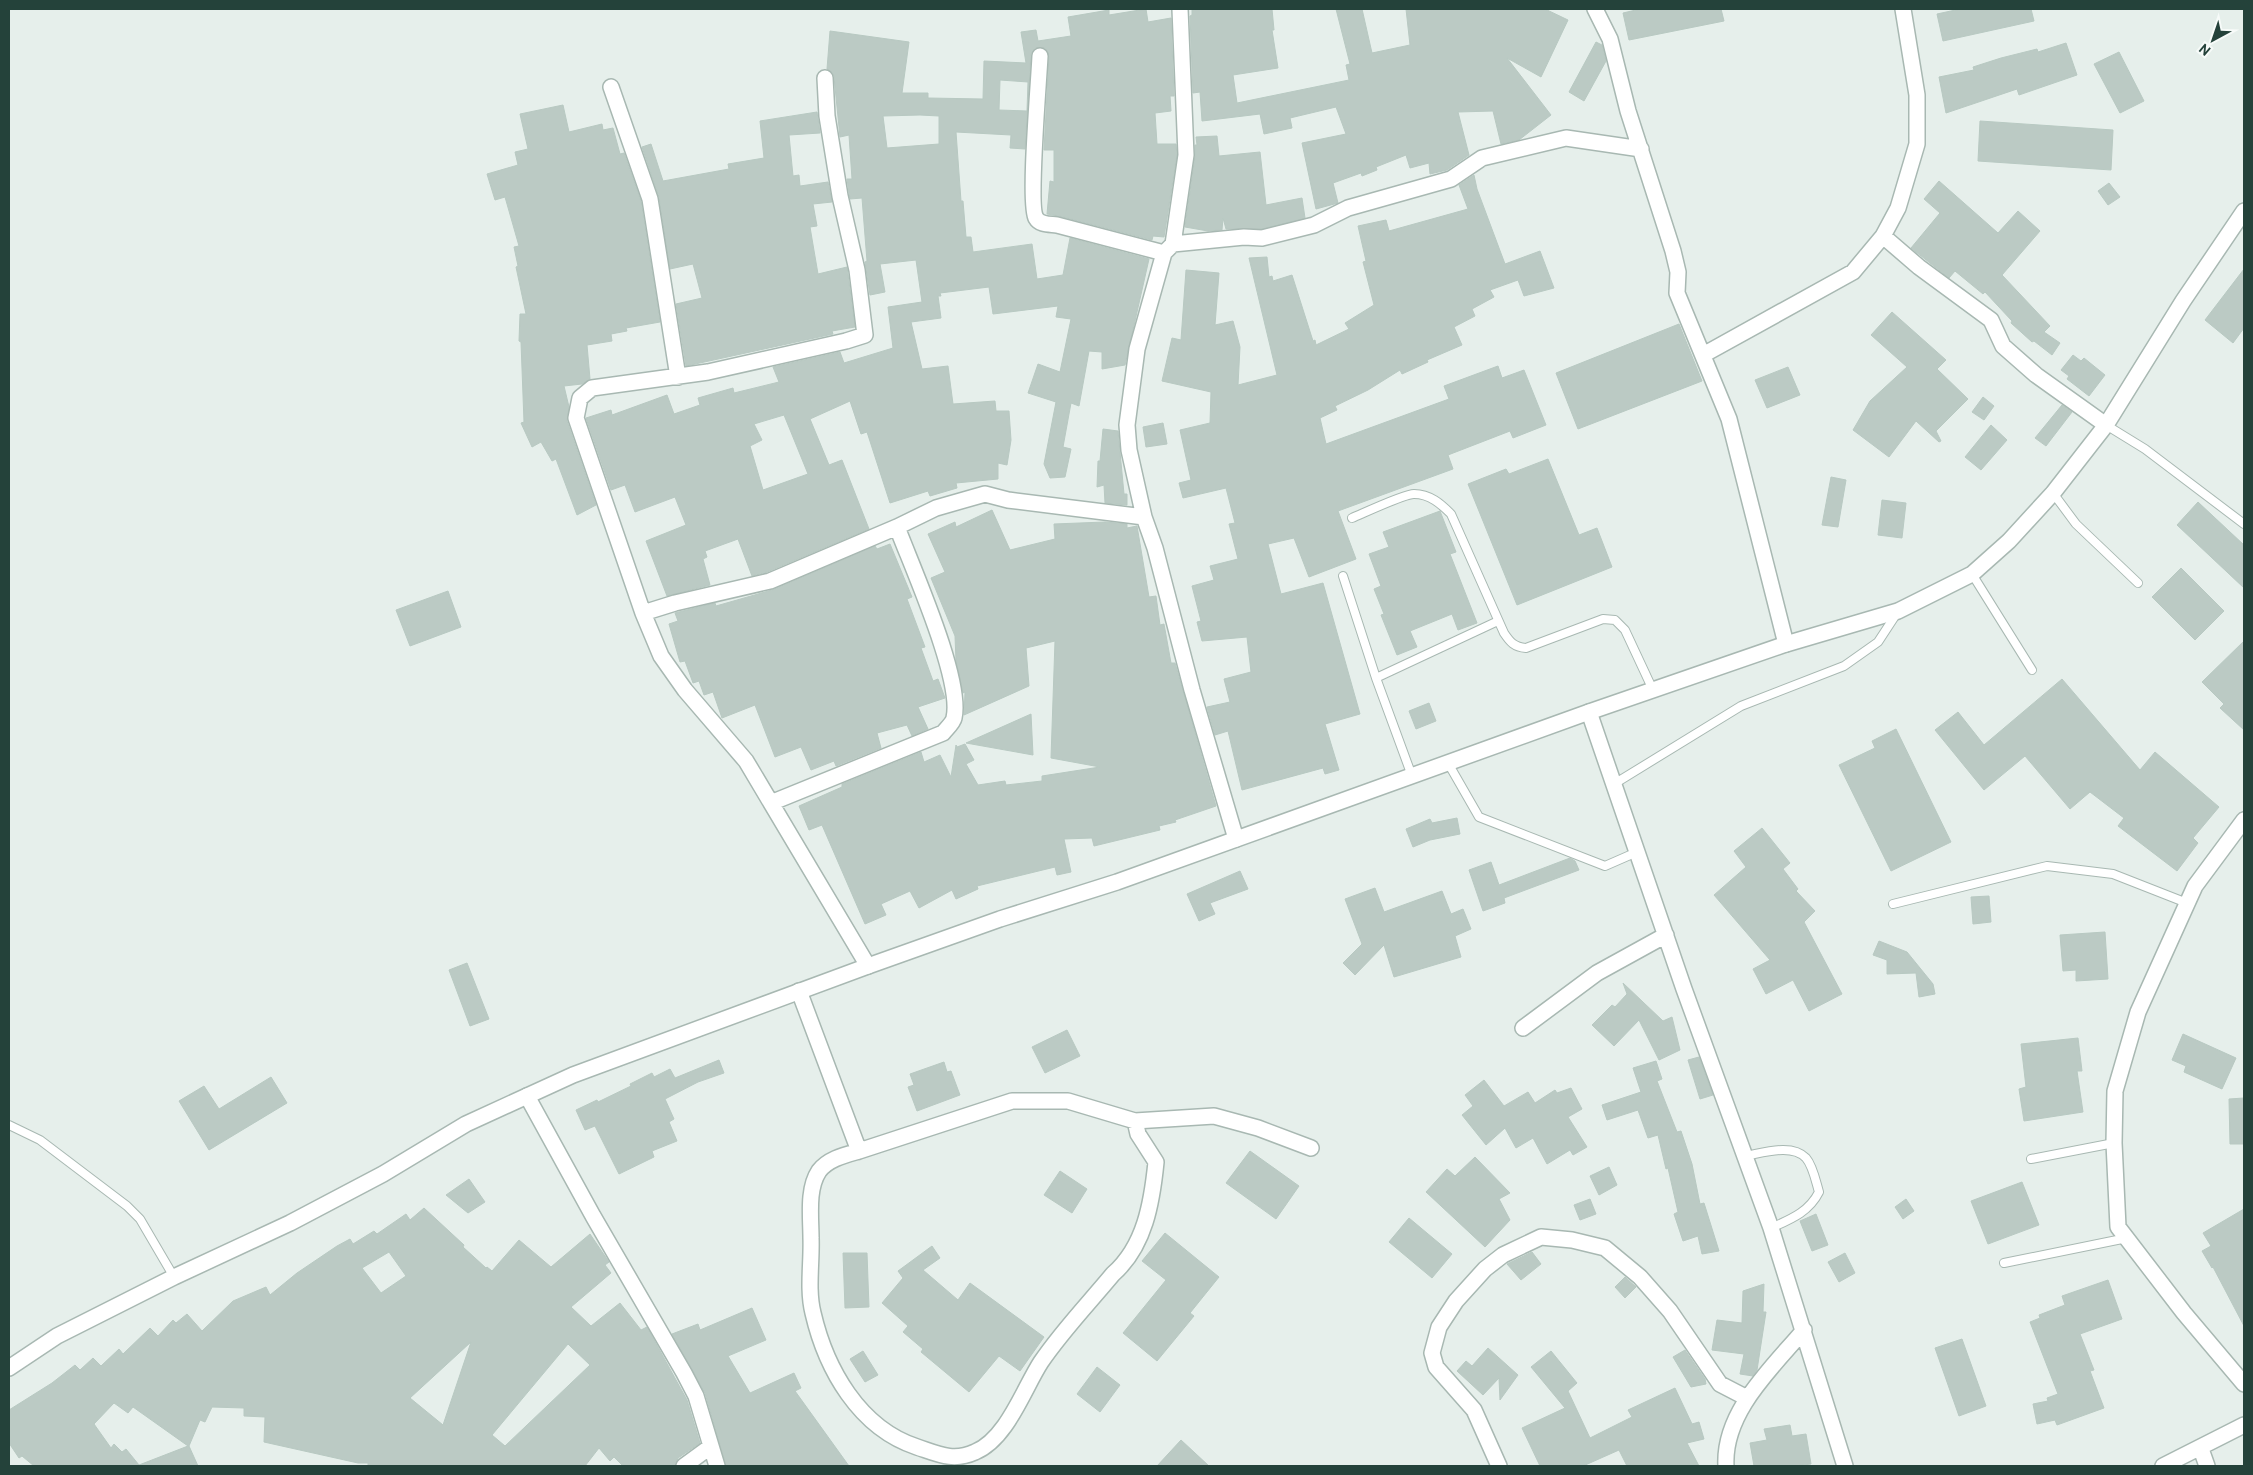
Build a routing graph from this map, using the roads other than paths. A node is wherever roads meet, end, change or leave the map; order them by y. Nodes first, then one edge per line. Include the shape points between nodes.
1 (1180, 9) edge
2 (1595, 9) edge
3 (1903, 9) edge
4 (1040, 56) dead end
5 (825, 78) dead end
6 (611, 87) dead end
7 (1640, 148) junction
8 (2244, 211) edge
9 (1883, 236) junction
10 (1168, 248) junction
11 (1703, 355) junction
12 (678, 377) junction
13 (2106, 425) junction
14 (2053, 494) junction
15 (1144, 517) junction
16 (1352, 518) dead end
17 (2244, 524) edge
18 (896, 527) junction
19 (1972, 574) junction
20 (1342, 576) dead end
21 (2138, 583) dead end
22 (1898, 611) junction
23 (643, 613) junction
24 (1498, 621) junction
25 (1786, 644) junction
26 (2032, 670) dead end
27 (1376, 678) junction
28 (1653, 690) junction
29 (1589, 712) junction
30 (1448, 763) junction
31 (1412, 776) junction
32 (1614, 784) junction
33 (773, 802) junction
34 (2244, 820) edge
35 (1236, 840) junction
36 (1637, 852) junction
37 (1893, 904) dead end
38 (2187, 904) junction
39 (1666, 935) junction
40 (868, 966) junction
41 (799, 991) junction
42 (1523, 1028) dead end
43 (527, 1096) junction
44 (1135, 1121) junction
45 (9, 1126) edge
46 (2114, 1143) junction
47 (1311, 1148) dead end
48 (859, 1151) junction
49 (1745, 1156) junction
50 (2031, 1159) dead end
51 (1771, 1228) junction
52 (2127, 1238) junction
53 (2004, 1263) dead end
54 (174, 1277) junction
55 (1804, 1330) junction
56 (9, 1368) edge
57 (2244, 1384) edge
58 (1747, 1398) junction
59 (2244, 1425) edge
60 (710, 1447) junction
61 (2201, 1449) junction
62 (684, 1466) edge
63 (717, 1466) edge
64 (1499, 1466) edge
65 (1726, 1466) edge
66 (1845, 1466) edge
67 (2163, 1466) edge
68 (2207, 1466) edge

1 - 10 street via 1186,155
2 - 7 street via 1610,39
3 - 9 street via 1916,95 1916,144 1898,208
4 - 10 street via 1034,160 1035,218 1042,224
5 - 12 street via 827,116 840,196 857,270 865,335
6 - 12 street via 650,199
7 - 10 street via 1566,138 1482,158 1452,179 1348,208 1314,225 1262,238
7 - 11 street via 1678,272 1677,293
8 - 13 street
9 - 11 street via 1853,272
9 - 13 street via 1991,320 2003,346 2036,375
10 - 15 street via 1137,350 1127,425 1129,450
11 - 25 street via 1729,419
12 - 23 street via 592,388 580,398 576,408 576,418
13 - 14 street
13 - 17 lane via 2145,449
14 - 19 street via 2009,541
14 - 21 lane via 2076,524
15 - 18 street via 1008,500 985,494 936,508
15 - 35 street
16 - 24 lane via 1413,494 1427,496 1442,504 1451,514
18 - 23 street via 770,581 675,602
18 - 33 street via 955,689 954,719 943,733
19 - 22 street
19 - 26 lane
20 - 27 lane
22 - 25 street
22 - 32 lane via 1878,642 1844,666 1740,706
23 - 33 street via 661,656 685,690 746,761
24 - 27 lane
24 - 28 lane via 1511,643 1517,648 1526,648 1603,619 1615,620 1625,630
25 - 28 street
27 - 31 lane
28 - 29 street
29 - 30 street
29 - 32 street
30 - 31 street
30 - 36 lane via 1479,817 1605,866
31 - 35 street
32 - 36 street
33 - 40 street
34 - 38 street via 2195,886
35 - 40 street
36 - 39 street
37 - 38 lane via 2047,866 2113,874
38 - 46 street via 2138,1012 2115,1091
39 - 42 street via 1597,973
39 - 49 street
40 - 41 street
41 - 43 street via 573,1075
41 - 48 street
43 - 54 street via 466,1124 383,1174 290,1223
43 - 60 street via 696,1396
44 - 47 street via 1214,1116
44 - 48 street via 1068,1101 1012,1101
44 - 48 street via 1138,1134 1156,1162 1148,1212 1132,1252 1041,1363 1015,1411 995,1437 976,1452 950,1458 910,1445 888,1432 873,1422 848,1396 822,1342 812,1312 810,1205 813,1186 819,1170 836,1158
45 - 54 lane via 40,1140 127,1206 140,1219
46 - 50 lane
46 - 52 street via 2118,1227
49 - 51 street
49 - 51 lane via 1790,1150 1808,1159 1819,1192 1802,1213
51 - 55 street
52 - 53 lane
52 - 57 street
54 - 56 street via 57,1336
55 - 58 street
55 - 66 street
58 - 64 street via 1720,1384 1670,1311 1640,1277 1606,1248 1541,1237 1503,1255 1486,1269 1456,1301 1439,1327 1432,1353 1436,1367 1474,1410
58 - 65 street via 1734,1424 1725,1455
59 - 61 street
60 - 62 street
60 - 63 street
61 - 67 street
61 - 68 street

